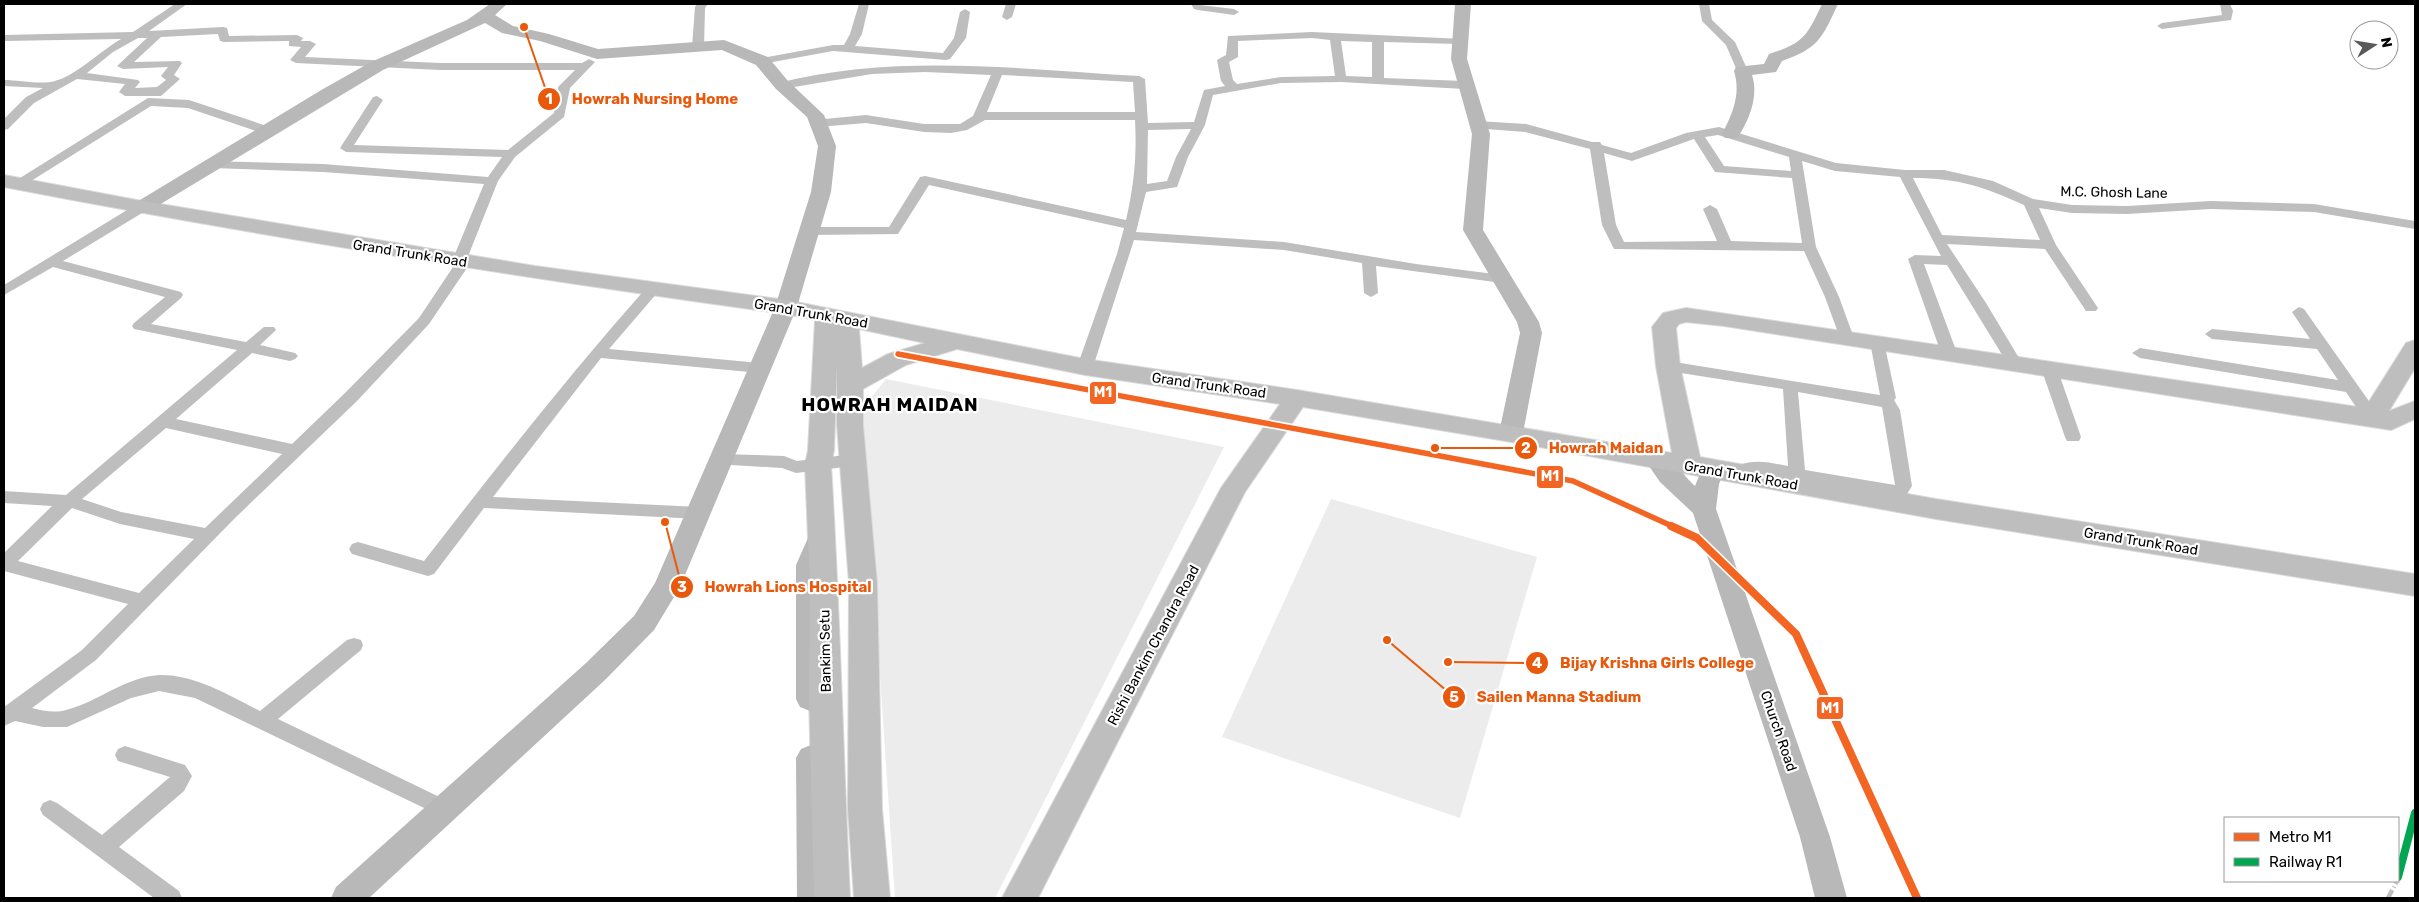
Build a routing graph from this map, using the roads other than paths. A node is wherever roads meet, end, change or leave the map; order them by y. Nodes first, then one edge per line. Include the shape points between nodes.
1 (182, 4) edge
2 (498, 4) edge
3 (703, 4) edge
4 (864, 4) edge
5 (1011, 4) edge
6 (1196, 4) edge
7 (1463, 4) edge
8 (1704, 4) edge
9 (1830, 4) edge
10 (2225, 4) edge
11 (1235, 8) edge
12 (965, 12) dead end
13 (485, 16) junction
14 (1007, 17) dead end
15 (2162, 26) dead end
16 (158, 34) junction
17 (136, 35) junction
18 (1335, 37) junction
19 (4, 38) edge
20 (1232, 38) junction
21 (1378, 38) junction
22 (1459, 40) junction
23 (698, 47) junction
24 (847, 50) junction
25 (597, 54) junction
26 (762, 60) junction
27 (377, 66) junction
28 (584, 66) junction
29 (998, 71) junction
30 (1742, 71) junction
31 (75, 75) junction
32 (1341, 79) junction
33 (1378, 81) junction
34 (4, 84) edge
35 (782, 84) junction
36 (58, 85) junction
37 (1464, 85) junction
38 (1234, 87) junction
39 (160, 90) junction
40 (377, 100) dead end
41 (148, 102) junction
42 (979, 117) junction
43 (1142, 122) junction
44 (818, 124) junction
45 (1477, 124) junction
46 (1199, 125) junction
47 (4, 126) edge
48 (266, 130) junction
49 (1731, 134) junction
50 (1697, 135) junction
51 (1596, 145) junction
52 (511, 154) junction
53 (1796, 156) junction
54 (212, 164) junction
55 (1905, 174) junction
56 (1799, 175) junction
57 (492, 181) junction
58 (11, 182) edge
59 (1140, 189) junction
60 (2030, 203) junction
61 (142, 207) junction
62 (1710, 209) dead end
63 (2415, 225) edge
64 (1129, 230) junction
65 (809, 231) junction
66 (1937, 238) junction
67 (1726, 245) junction
68 (2049, 246) junction
69 (1809, 248) junction
70 (1369, 259) junction
71 (462, 261) junction
72 (1951, 261) junction
73 (53, 263) junction
74 (1502, 279) junction
75 (653, 289) junction
76 (4, 291) edge
77 (1371, 293) dead end
78 (786, 307) junction
79 (2091, 308) dead end
80 (2299, 312) dead end
81 (836, 317) junction
82 (269, 330) dead end
83 (2212, 334) dead end
84 (1847, 338) junction
85 (962, 342) junction
86 (1877, 342) junction
87 (2322, 345) junction
88 (248, 348) junction
89 (2415, 348) edge
90 (597, 353) junction
91 (1949, 353) junction
92 (2140, 353) dead end
93 (290, 356) dead end
94 (2014, 363) junction
95 (1668, 366) junction
96 (1085, 367) junction
97 (760, 368) junction
98 (2049, 368) junction
99 (1790, 385) junction
100 (850, 386) junction
101 (2349, 387) junction
102 (1297, 398) junction
103 (1888, 398) dead end
104 (2415, 409) edge
105 (2372, 418) junction
106 (163, 422) junction
107 (1511, 433) junction
108 (2073, 437) dead end
109 (296, 451) junction
110 (721, 460) junction
111 (853, 460) junction
112 (1657, 460) junction
113 (818, 465) junction
114 (1700, 468) junction
115 (1797, 474) junction
116 (1748, 476) junction
117 (4, 497) edge
118 (69, 501) junction
119 (479, 502) junction
120 (1704, 509) junction
121 (699, 513) junction
122 (208, 535) junction
123 (821, 536) junction
124 (358, 549) dead end
125 (4, 564) edge
126 (2415, 585) edge
127 (143, 601) junction
128 (354, 645) dead end
129 (8, 715) edge
130 (262, 721) junction
131 (125, 755) dead end
132 (50, 809) dead end
133 (445, 809) junction
134 (102, 848) junction
135 (358, 895) edge
136 (171, 898) edge
137 (813, 898) edge
138 (832, 898) edge
139 (872, 898) edge
140 (1020, 898) edge
141 (1831, 898) edge

1 - 17 street
2 - 13 street
3 - 23 street via 700,7
4 - 24 street via 856,34
5 - 14 street
6 - 11 street via 1203,9
7 - 22 street
8 - 30 street via 1707,21 1731,44
9 - 30 street via 1814,37 1794,51 1775,58 1770,68
10 - 15 street via 2227,18
11 - 20 street
12 - 24 street via 960,38 946,57
13 - 25 street via 508,30
13 - 27 street
16 - 17 street
16 - 27 street via 223,30 224,39 297,38 294,44 310,44 296,60
16 - 39 street via 123,66 176,63 167,76 174,79
17 - 19 street
17 - 31 street
18 - 20 street
18 - 21 street
18 - 32 street
20 - 38 street via 1232,57 1223,60 1227,81
21 - 22 street
21 - 33 street
22 - 37 street
23 - 25 street
23 - 26 street via 724,45
24 - 26 street via 833,48
25 - 28 street
26 - 35 street
27 - 28 street via 496,69
27 - 48 street
28 - 52 street via 564,87 560,114
29 - 35 street via 872,71
29 - 42 street
29 - 43 street via 1139,79
30 - 49 street via 1745,106
31 - 36 street
31 - 39 street via 134,82 125,92
32 - 33 street
32 - 38 street via 1281,80
33 - 37 street
34 - 36 street
35 - 44 street via 815,115
36 - 47 street via 30,100
37 - 45 street
38 - 46 street via 1208,92
39 - 41 street
40 - 52 street via 346,148
41 - 48 street via 189,104
41 - 58 street
42 - 43 street via 1024,115
42 - 44 street via 964,127 951,129 866,119
43 - 46 street
43 - 59 street
44 - 65 street via 827,146 821,192
45 - 51 street via 1526,128
45 - 74 street via 1481,134 1473,230
46 - 59 street via 1172,184
48 - 54 street
49 - 50 street, M.C. Ghosh Lane via 1719,131
49 - 53 street, M.C. Ghosh Lane
50 - 51 street, M.C. Ghosh Lane via 1632,157
50 - 56 street via 1720,169
51 - 67 street via 1609,226 1619,246
52 - 57 street
53 - 55 street, M.C. Ghosh Lane via 1835,167
53 - 56 street
54 - 57 street via 323,168
54 - 61 street
55 - 60 street, M.C. Ghosh Lane via 1944,174 1988,184
55 - 66 street
56 - 69 street
57 - 71 street
58 - 61 main road, Grand Trunk Road
59 - 64 street
60 - 63 street, M.C. Ghosh Lane via 2104,210 2211,205 2314,208
60 - 68 street
61 - 71 main road, Grand Trunk Road
61 - 73 street
62 - 67 street
64 - 65 street via 925,180 893,231
64 - 70 street via 1284,246
64 - 96 street
65 - 78 street
66 - 68 street
66 - 72 street
67 - 69 street
68 - 79 street
69 - 84 street
70 - 74 street
70 - 77 street
71 - 75 main road, Grand Trunk Road
71 - 109 street via 424,320
72 - 91 street via 1915,259
72 - 94 street
73 - 76 street
73 - 88 street via 176,294 139,326
74 - 107 street via 1528,322 1530,333
75 - 78 main road, Grand Trunk Road
75 - 90 street
78 - 81 main road, Grand Trunk Road
78 - 97 street
80 - 87 street
81 - 85 main road, Grand Trunk Road
81 - 100 main road
81 - 113 main road, Bankim Setu
82 - 88 street
83 - 87 street
84 - 86 main road
84 - 95 main road via 1686,315 1671,318 1664,327
85 - 96 main road, Grand Trunk Road
85 - 100 main road via 914,351 875,369
86 - 91 main road
86 - 103 street
87 - 101 street
88 - 93 street
88 - 106 street
89 - 105 main road
90 - 97 street
90 - 119 street
91 - 94 main road
92 - 101 street
94 - 98 main road
95 - 99 street
95 - 114 main road
96 - 102 main road, Grand Trunk Road
97 - 110 street
98 - 105 main road
98 - 108 street
99 - 115 street
99 - 115 street via 1888,403 1892,410 1904,486 1895,491
100 - 111 main road
101 - 105 street
102 - 107 main road, Grand Trunk Road
102 - 140 main road, Rishi Bankim Chandra Road via 1234,488
104 - 105 main road via 2391,421
106 - 109 street
106 - 118 street
107 - 112 main road, Grand Trunk Road
109 - 122 street
110 - 113 street via 784,462 796,467
110 - 121 street
111 - 113 street
111 - 139 main road via 863,583 865,809
112 - 114 main road, Grand Trunk Road
112 - 120 street
113 - 123 main road, Bankim Setu
114 - 116 main road, Grand Trunk Road
114 - 120 street via 1707,484
115 - 116 street via 1755,466 1748,468
116 - 126 main road, Grand Trunk Road
117 - 118 street
118 - 122 street via 120,518
118 - 125 street
119 - 121 street
119 - 124 street via 428,570
120 - 141 street, Church Road via 1815,837
121 - 133 street via 667,587 644,623
122 - 127 street
123 - 137 street via 809,565
123 - 138 main road, Bankim Setu
125 - 127 street
127 - 129 street via 89,654
128 - 130 street
129 - 130 street via 67,719 127,691 159,683 200,691
130 - 133 street
131 - 134 street via 178,771 182,776 177,785
132 - 134 street
133 - 135 street
134 - 136 street

